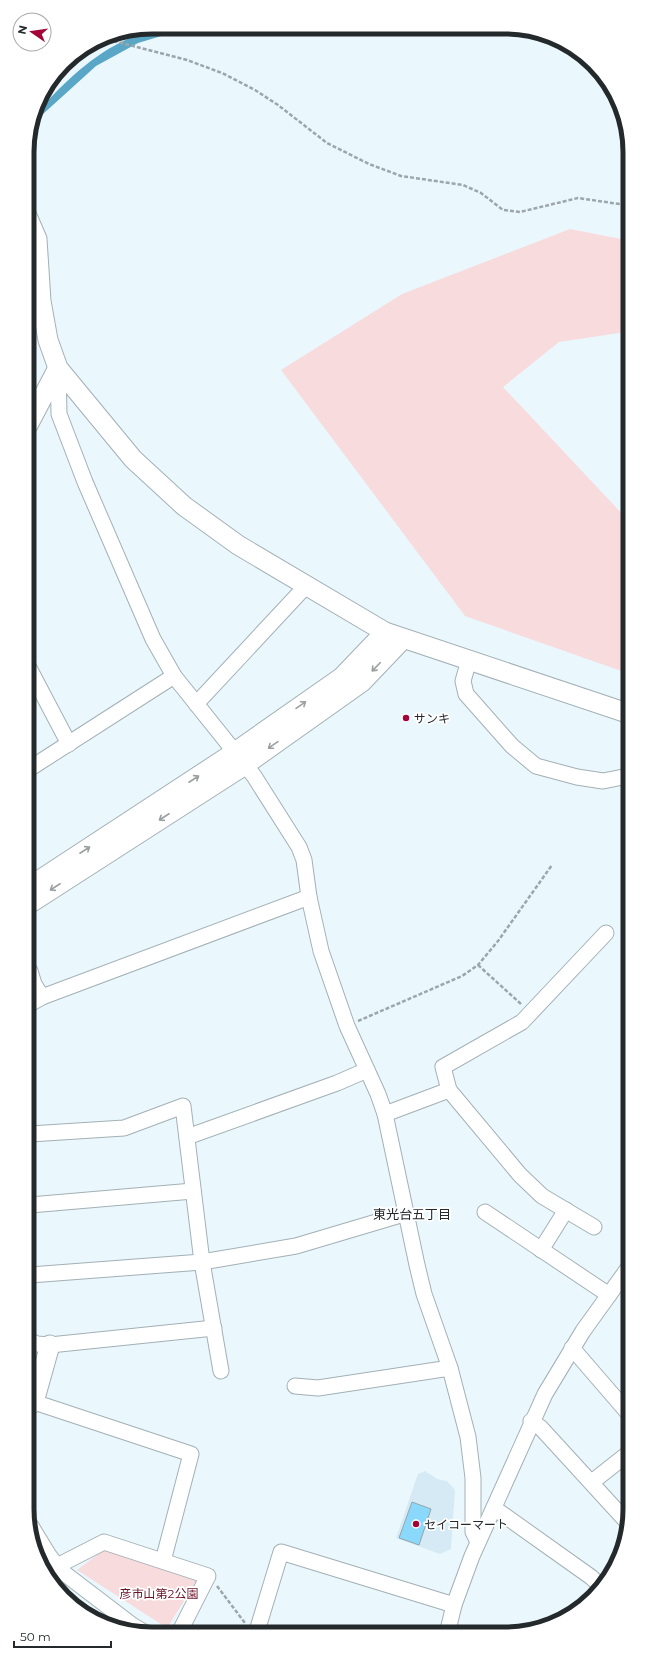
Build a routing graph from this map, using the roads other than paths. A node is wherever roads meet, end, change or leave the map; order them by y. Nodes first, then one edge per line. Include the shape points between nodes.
1 (34, 231) edge
2 (58, 368) junction
3 (34, 414) edge
4 (306, 586) junction
5 (385, 632) junction
6 (403, 639) junction
7 (469, 660) junction
8 (174, 676) junction
9 (34, 678) edge
10 (196, 704) junction
11 (623, 711) edge
12 (69, 744) junction
13 (240, 758) junction
14 (34, 766) edge
15 (623, 777) edge
16 (34, 884) edge
17 (308, 897) junction
18 (34, 901) edge
19 (606, 933) dead end
20 (34, 984) edge
21 (36, 1000) edge
22 (367, 1070) junction
23 (449, 1090) junction
24 (385, 1114) junction
25 (34, 1136) edge
26 (187, 1137) junction
27 (193, 1191) junction
28 (34, 1205) edge
29 (566, 1210) junction
30 (485, 1212) dead end
31 (407, 1213) junction
32 (594, 1226) dead end
33 (541, 1250) junction
34 (202, 1262) junction
35 (34, 1275) edge
36 (623, 1275) edge
37 (608, 1295) junction
38 (214, 1328) junction
39 (34, 1343) edge
40 (50, 1345) junction
41 (572, 1348) junction
42 (450, 1368) junction
43 (221, 1371) dead end
44 (295, 1386) dead end
45 (34, 1397) edge
46 (34, 1404) edge
47 (623, 1406) edge
48 (531, 1421) junction
49 (623, 1458) edge
50 (592, 1482) junction
51 (494, 1508) junction
52 (623, 1517) edge
53 (37, 1535) edge
54 (478, 1542) junction
55 (163, 1561) junction
56 (57, 1566) junction
57 (597, 1583) edge
58 (454, 1605) junction
59 (129, 1625) edge
60 (182, 1627) edge
61 (254, 1627) edge
62 (449, 1627) edge

1 - 2 street via 37,238 48,340
2 - 3 street
2 - 4 street via 133,459 184,506 217,531
2 - 8 street via 59,414 85,482 150,632
4 - 5 street
4 - 10 street
5 - 6 street
13 -> 5 street via 342,677
6 - 7 street
6 -> 13 street via 362,682
7 - 11 street
7 - 15 street via 463,681 466,694 512,746 536,766 577,777 603,780
8 - 10 street
8 - 12 street
9 - 12 street
10 - 13 street
12 - 14 street
16 -> 13 street
13 - 17 street via 299,847 304,860
13 -> 18 street
17 - 21 street
17 - 22 street via 321,951 346,1026
19 - 23 street via 522,1022 442,1067
20 - 21 street
22 - 24 street
22 - 26 street
23 - 24 street
23 - 29 street via 520,1175 542,1196
24 - 31 street
25 - 26 street via 124,1128 183,1106
26 - 27 street
27 - 28 street
27 - 34 street
29 - 32 street
29 - 33 street
30 - 33 street
31 - 34 street via 296,1246
31 - 42 street via 424,1294
33 - 37 street
34 - 35 street
34 - 38 street
36 - 37 street
37 - 41 street
38 - 40 street
38 - 43 street
39 - 40 street
40 - 45 street
41 - 47 street
41 - 48 street via 556,1372
42 - 44 street via 318,1388
42 - 54 street via 468,1437 473,1478 473,1532
46 - 55 street via 192,1454
48 - 50 street via 541,1428
48 - 51 street
49 - 50 street
50 - 52 street
51 - 54 street
51 - 57 street
53 - 56 street
54 - 58 street
55 - 56 street via 104,1542
55 - 60 street via 208,1576
56 - 59 street
58 - 61 street via 280,1552
58 - 62 street

